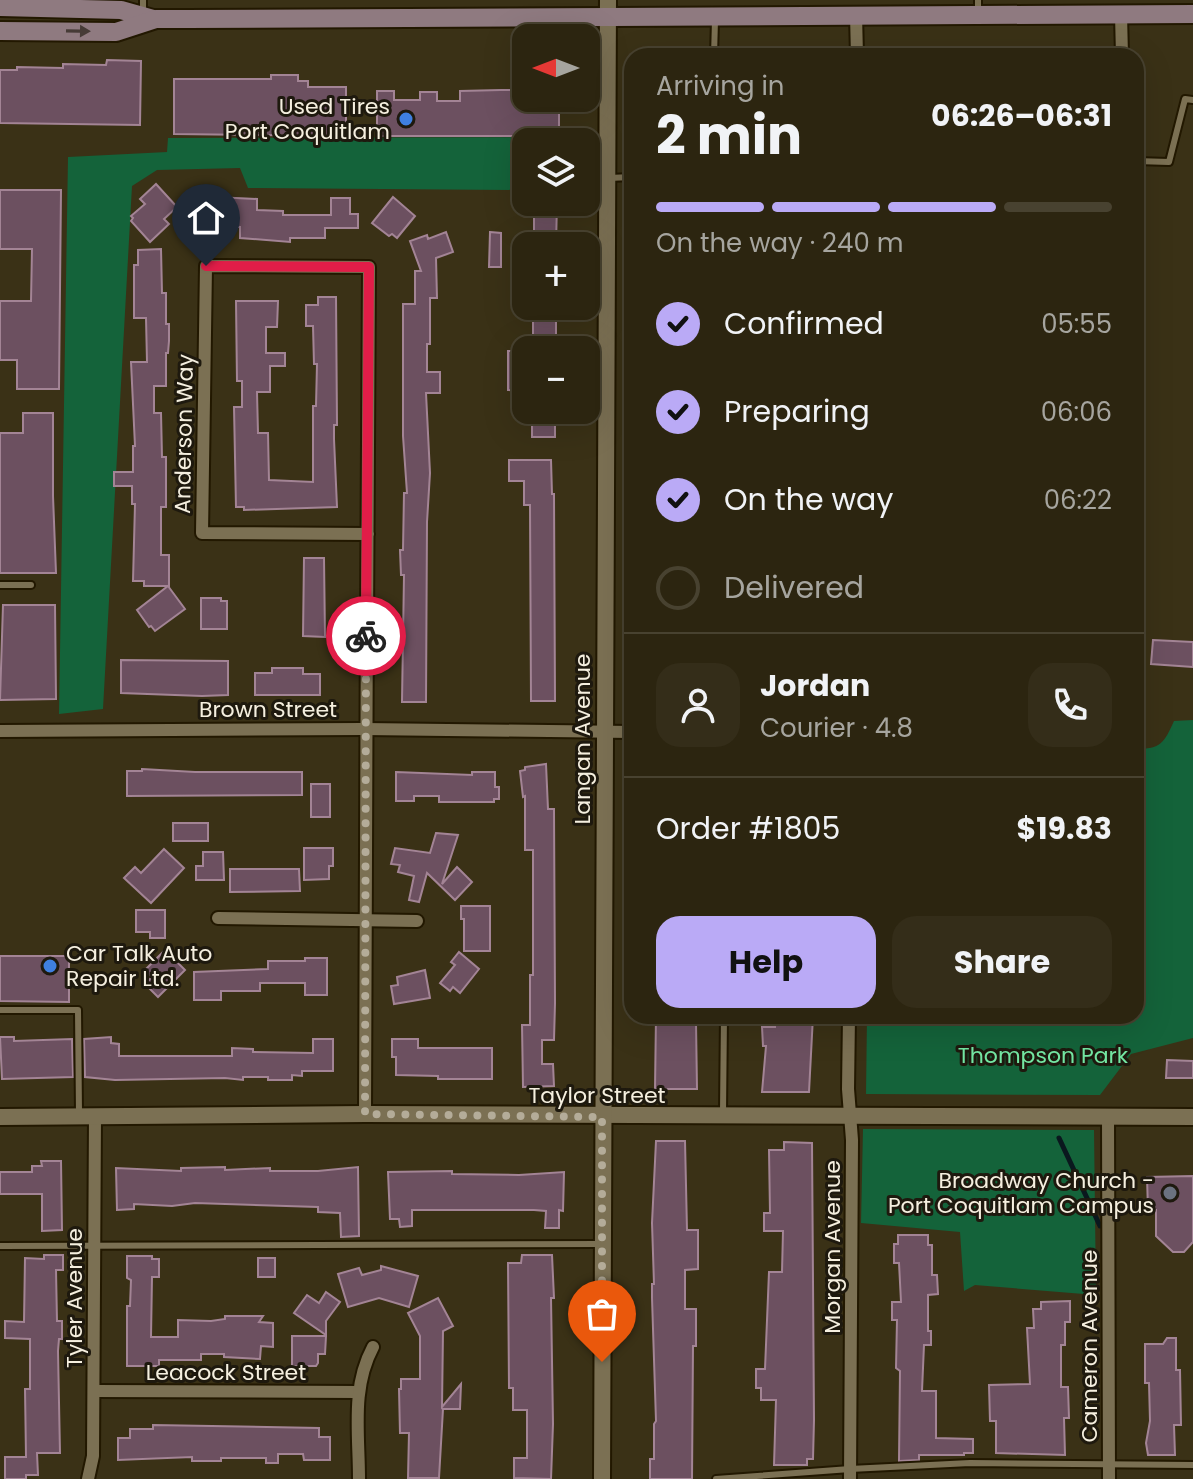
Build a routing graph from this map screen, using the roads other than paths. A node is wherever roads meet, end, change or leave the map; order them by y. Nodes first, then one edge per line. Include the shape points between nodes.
1 (4, 5) edge
2 (978, 7) edge
3 (1102, 7) edge
4 (608, 8) edge
5 (850, 9) edge
6 (147, 12) edge
7 (715, 14) junction
8 (1121, 14) junction
9 (1193, 14) edge
10 (0, 31) edge
11 (714, 48) edge
12 (856, 48) edge
13 (1122, 48) edge
14 (1193, 100) edge
15 (1144, 161) edge
16 (624, 177) edge
17 (606, 178) junction
18 (368, 534) junction
19 (0, 585) edge
20 (31, 585) dead end
21 (364, 729) junction
22 (0, 731) edge
23 (604, 732) junction
24 (624, 732) edge
25 (218, 918) dead end
26 (363, 920) junction
27 (417, 921) dead end
28 (0, 1010) edge
29 (724, 1024) edge
30 (849, 1024) edge
31 (365, 1114) junction
32 (0, 1117) edge
33 (87, 1117) junction
34 (602, 1117) junction
35 (723, 1117) junction
36 (1193, 1117) edge
37 (850, 1118) junction
38 (1108, 1118) junction
39 (602, 1244) junction
40 (94, 1245) junction
41 (0, 1246) edge
42 (373, 1347) dead end
43 (94, 1391) junction
44 (358, 1392) junction
45 (1109, 1464) junction
46 (1193, 1465) edge
47 (850, 1474) edge
48 (88, 1479) edge
49 (359, 1479) edge
50 (602, 1479) edge
51 (716, 1479) edge
52 (1109, 1479) edge

1 - 6 main road
2 - 3 main road
2 - 5 main road
3 - 8 main road
4 - 6 main road
4 - 7 main road
4 - 17 street, Langan Avenue
5 - 7 main road
5 - 12 street
10 -> 6 main road via 116,32
7 - 11 lane
8 - 9 main road
8 - 13 street
14 - 15 lane via 1185,99 1169,162
16 - 17 lane
17 - 23 street, Langan Avenue
18 - 18 street, Anderson Way via 369,267 206,266 202,533
18 - 21 street
19 - 20 lane
21 - 22 street, Brown Street
21 - 23 street, Brown Street
21 - 26 street
23 - 24 street, Brown Street
23 - 34 street, Langan Avenue
25 - 26 street
26 - 27 street
26 - 31 street
28 - 33 lane via 78,1010
29 - 35 lane
30 - 37 street, Morgan Avenue
31 - 33 street, Taylor Street
31 - 34 street, Taylor Street
32 - 33 street, Taylor Street
33 - 40 street, Tyler Avenue
34 - 35 street, Taylor Street
34 - 39 street, Langan Avenue
35 - 37 street, Taylor Street
36 - 38 street, Taylor Street
37 - 38 street, Taylor Street
37 - 47 street, Morgan Avenue
38 - 45 street, Cameron Avenue
39 - 40 lane
39 - 50 street, Langan Avenue
40 - 41 lane
40 - 43 street, Tyler Avenue
42 - 44 street
43 - 44 street, Leacock Street
43 - 48 street, Tyler Avenue
44 - 49 street
45 - 46 lane
45 - 47 lane via 970,1463
45 - 52 street, Cameron Avenue
47 - 51 lane

